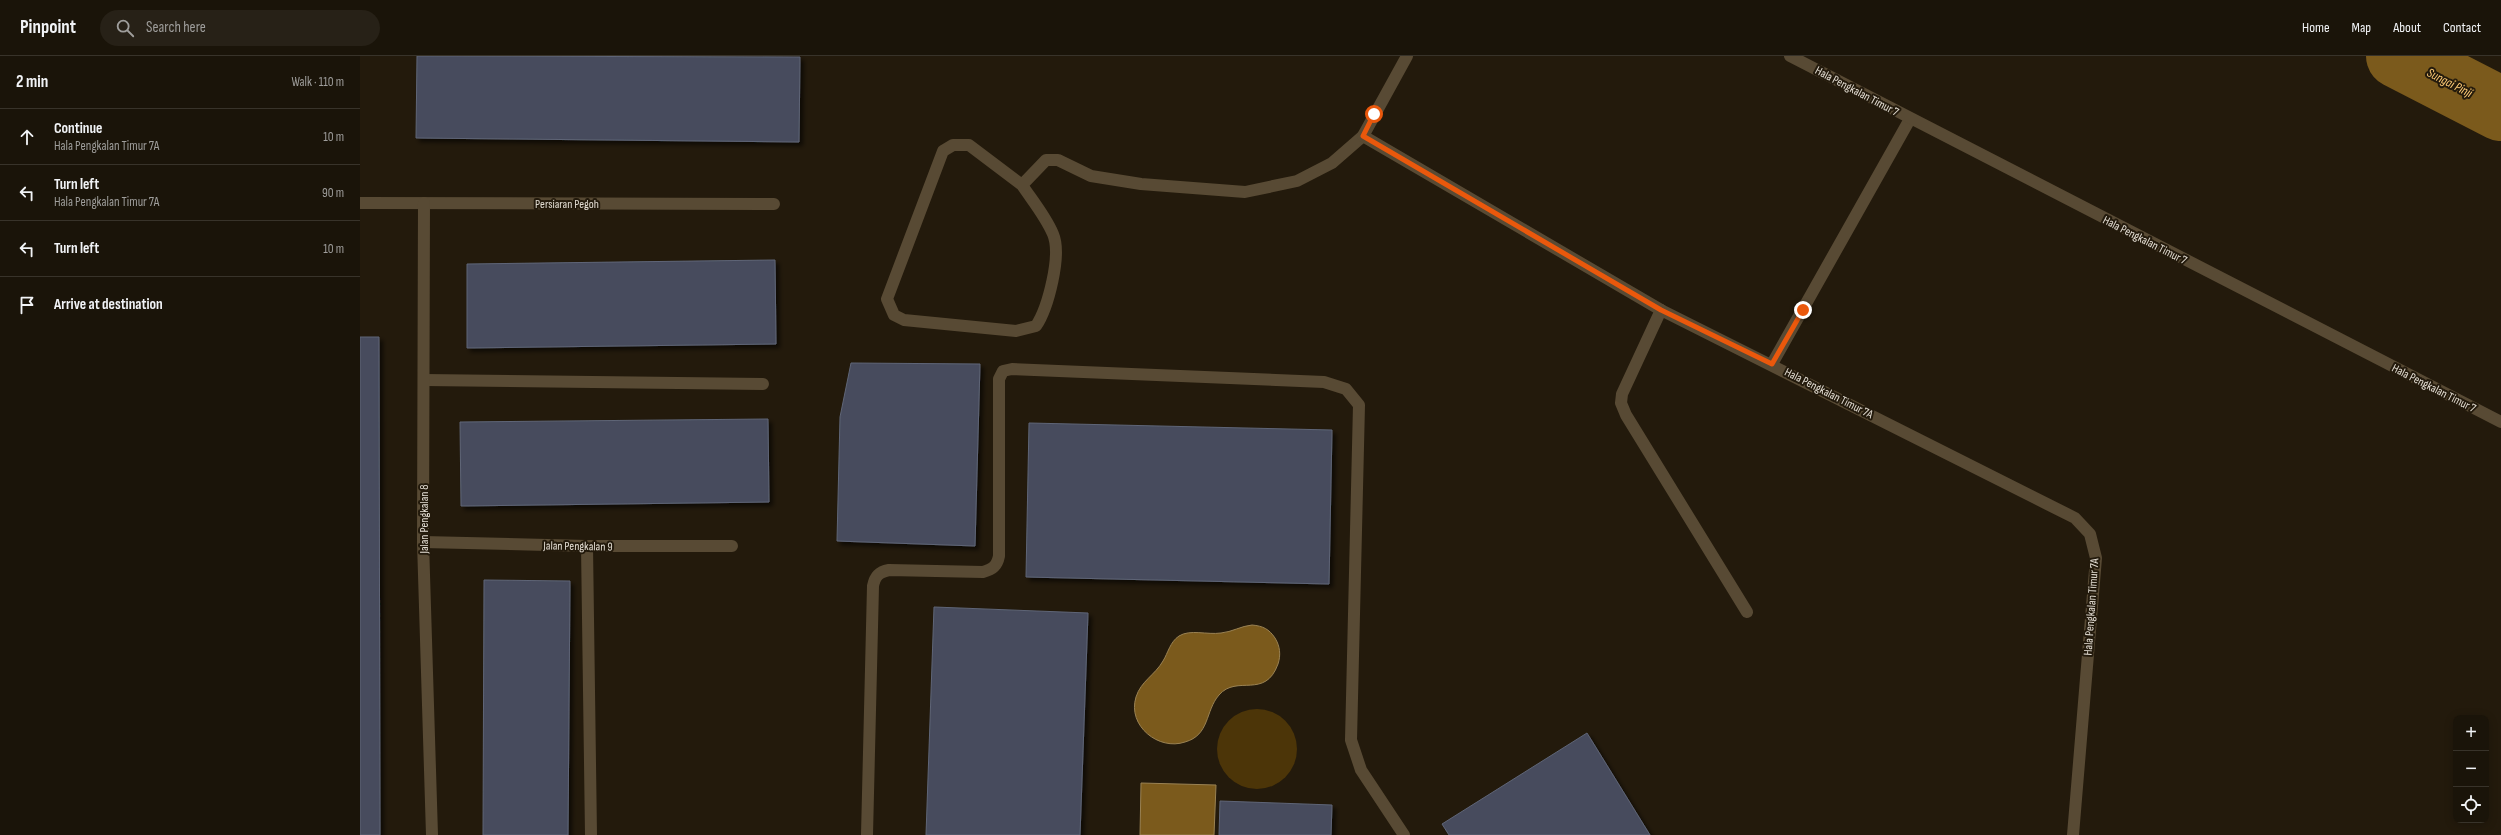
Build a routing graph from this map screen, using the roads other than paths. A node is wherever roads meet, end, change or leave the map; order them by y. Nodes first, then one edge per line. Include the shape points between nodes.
1 (1407, 56) edge
2 (1790, 56) edge
3 (1910, 119) junction
4 (1363, 136) junction
5 (1022, 185) junction
6 (360, 203) edge
7 (424, 204) junction
8 (774, 204) dead end
9 (1661, 310) junction
10 (1772, 364) junction
11 (424, 380) junction
12 (763, 384) dead end
13 (2501, 422) edge
14 (423, 542) junction
15 (587, 546) junction
16 (732, 546) dead end
17 (1747, 612) dead end
18 (432, 835) edge
19 (591, 835) edge
20 (867, 835) edge
21 (1404, 835) edge
22 (2073, 835) edge

1 - 4 street
2 - 3 street, Hala Pengkalan Timur 7
3 - 10 street
3 - 13 street, Hala Pengkalan Timur 7
4 - 5 street via 1332,163 1297,181 1245,192 1141,184 1091,176 1052,159 1046,160
4 - 9 street, Hala Pengkalan Timur 7A
5 - 5 street via 1054,235 1056,261 1043,315 1036,326 1016,331 904,320 894,315 887,299 943,151 953,145 969,145
6 - 7 street, Persiaran Pegoh
7 - 8 street, Persiaran Pegoh
7 - 11 street, Jalan Pengkalan 8
9 - 10 street, Hala Pengkalan Timur 7A
9 - 17 street via 1622,394 1621,404
10 - 22 street, Hala Pengkalan Timur 7A via 2075,518 2090,534 2096,558
11 - 12 street
11 - 14 street, Jalan Pengkalan 8
14 - 15 street, Jalan Pengkalan 9
14 - 18 street, Jalan Pengkalan 8
15 - 16 street, Jalan Pengkalan 9
15 - 19 street
20 - 21 street via 875,577 889,570 984,572 992,570 998,564 999,379 1003,371 1012,369 1324,382 1346,389 1359,405 1351,740 1361,770

